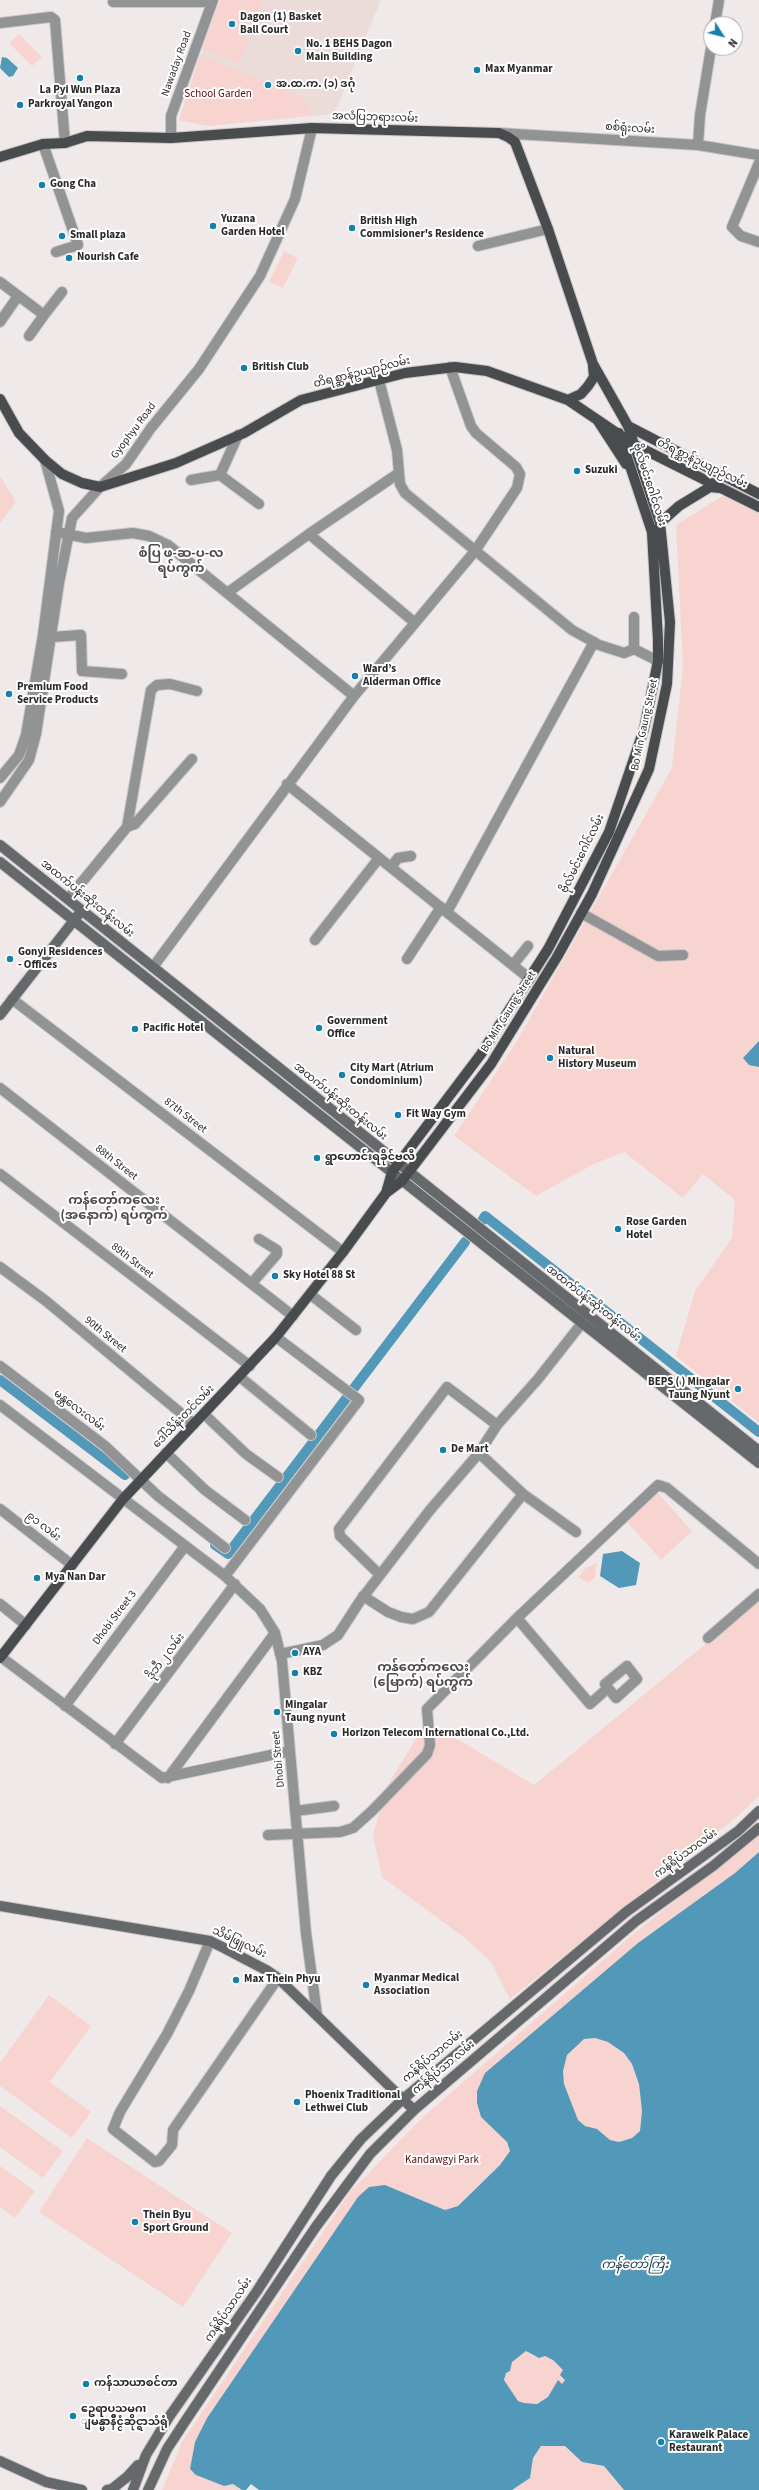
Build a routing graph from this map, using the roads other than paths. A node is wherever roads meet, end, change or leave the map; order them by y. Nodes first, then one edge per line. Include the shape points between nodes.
1 (719, 0) edge
2 (213, 1) edge
3 (113, 2) dead end
4 (716, 16) edge
5 (0, 23) edge
6 (710, 56) edge
7 (312, 128) junction
8 (499, 133) junction
9 (171, 138) junction
10 (65, 143) junction
11 (43, 144) junction
12 (698, 145) junction
13 (759, 155) edge
14 (0, 157) edge
15 (759, 163) edge
16 (548, 230) junction
17 (759, 242) edge
18 (478, 246) dead end
19 (56, 252) dead end
20 (0, 282) edge
21 (62, 292) dead end
22 (18, 296) junction
23 (44, 315) junction
24 (0, 322) edge
25 (29, 336) dead end
26 (593, 364) junction
27 (450, 367) junction
28 (379, 380) junction
29 (0, 399) edge
30 (568, 400) junction
31 (597, 419) junction
32 (628, 426) junction
33 (619, 433) junction
34 (238, 435) junction
35 (633, 444) junction
36 (45, 460) junction
37 (399, 473) junction
38 (220, 475) junction
39 (635, 477) junction
40 (191, 480) dead end
41 (100, 487) junction
42 (727, 489) junction
43 (759, 494) edge
44 (258, 504) dead end
45 (759, 507) edge
46 (660, 523) junction
47 (56, 532) junction
48 (67, 534) junction
49 (309, 534) junction
50 (475, 551) junction
51 (227, 593) junction
52 (634, 617) dead end
53 (414, 622) junction
54 (52, 637) junction
55 (594, 642) junction
56 (634, 649) junction
57 (669, 653) junction
58 (658, 661) junction
59 (122, 674) dead end
60 (197, 691) dead end
61 (354, 696) junction
62 (192, 759) dead end
63 (0, 778) edge
64 (287, 784) junction
65 (0, 802) edge
66 (127, 827) junction
67 (0, 845) edge
68 (411, 856) dead end
69 (380, 858) junction
70 (0, 862) edge
71 (391, 867) junction
72 (68, 899) junction
73 (82, 910) junction
74 (444, 910) junction
75 (581, 913) junction
76 (73, 922) junction
77 (315, 940) dead end
78 (528, 946) dead end
79 (683, 955) dead end
80 (407, 959) dead end
81 (513, 965) junction
82 (153, 967) junction
83 (532, 975) junction
84 (545, 977) junction
85 (12, 999) junction
86 (211, 1014) junction
87 (0, 1015) edge
88 (203, 1024) junction
89 (0, 1088) edge
90 (304, 1088) junction
91 (296, 1097) junction
92 (395, 1168) junction
93 (0, 1174) edge
94 (405, 1177) junction
95 (386, 1193) junction
96 (259, 1239) dead end
97 (343, 1252) junction
98 (0, 1267) edge
99 (252, 1283) junction
100 (311, 1295) junction
101 (293, 1316) junction
102 (585, 1319) junction
103 (356, 1330) dead end
104 (276, 1337) junction
105 (0, 1366) edge
106 (250, 1366) junction
107 (240, 1377) junction
108 (0, 1405) edge
109 (204, 1414) junction
110 (706, 1415) junction
111 (194, 1424) junction
112 (497, 1425) junction
113 (312, 1435) dead end
114 (759, 1451) edge
115 (166, 1453) junction
116 (479, 1453) junction
117 (759, 1463) edge
118 (278, 1477) dead end
119 (140, 1479) junction
120 (523, 1494) junction
121 (123, 1499) junction
122 (0, 1509) edge
123 (245, 1520) dead end
124 (576, 1532) dead end
125 (185, 1546) junction
126 (225, 1548) dead end
127 (759, 1564) edge
128 (72, 1565) junction
129 (380, 1575) junction
130 (225, 1576) junction
131 (235, 1584) junction
132 (759, 1594) edge
133 (364, 1596) junction
134 (0, 1604) edge
135 (517, 1618) junction
136 (26, 1625) junction
137 (275, 1634) junction
138 (708, 1638) dead end
139 (280, 1654) junction
140 (0, 1657) edge
141 (608, 1688) dead end
142 (65, 1706) junction
143 (115, 1744) junction
144 (290, 1751) junction
145 (165, 1778) junction
146 (334, 1806) dead end
147 (296, 1811) junction
148 (759, 1811) edge
149 (759, 1828) edge
150 (297, 1832) junction
151 (268, 1835) dead end
152 (0, 1906) edge
153 (210, 1941) junction
154 (278, 1978) junction
155 (318, 2015) junction
156 (403, 2099) junction
157 (414, 2110) junction
158 (146, 2455) junction
159 (0, 2460) edge
160 (61, 2488) edge
161 (82, 2490) edge
162 (107, 2490) edge
163 (133, 2490) edge
164 (148, 2490) edge

1 - 4 street
2 - 3 street
2 - 9 street, Nawaday Road via 171,116
5 - 10 street via 51,17 55,20
6 - 12 street
7 - 8 main road, အလံပြဘုရားလမ်း
7 - 9 main road, အလံပြဘုရားလမ်း
7 - 41 street, Gyophyu Road via 295,199 260,276 199,369 151,428 126,464
8 - 12 street, စစ်ရုံးလမ်း
8 - 16 main road via 515,142
9 - 10 main road, အလံပြဘုရားလမ်း via 87,136
10 - 11 main road, အလံပြဘုရားလမ်း
11 - 14 main road, အလံပြဘုရားလမ်း
11 - 19 street via 78,245
12 - 13 street, စစ်ရုံးလမ်း
15 - 17 street via 732,227 741,236
16 - 18 street
16 - 26 main road
20 - 22 street
21 - 23 street
22 - 23 street
22 - 24 street
23 - 25 street
26 - 30 main road via 594,377 588,386 581,394
26 - 32 main road, ဗိုလ်မင်းဂေါင်လမ်း
27 - 28 main road, တိရစ္ဆာန်ဥယျာဉ်လမ်း via 405,373
27 - 30 main road, တိရစ္ဆာန်ဥယျာဉ်လမ်း via 487,371
27 - 50 street via 473,430 516,467 520,474 517,488 505,509
28 - 34 main road, တိရစ္ဆာန်ဥယျာဉ်လမ်း via 301,400
28 - 37 street via 397,450
29 - 36 main road via 19,433
30 - 31 main road, တိရစ္ဆာန်ဥယျာဉ်လမ်း
31 - 33 main road, တိရစ္ဆာန်ဥယျာဉ်လမ်း
31 - 39 main road
32 - 33 main road
32 - 35 main road, ဗိုလ်မင်းဂေါင်လမ်း
32 - 43 main road, တိရစ္ဆာန်ဥယျာဉ်လမ်း
33 - 35 main road, တိရစ္ဆာန်ဥယျာဉ်လမ်း
33 - 39 main road, ဗိုလ်မင်းဂေါင်လမ်း
34 - 38 street
34 - 41 main road, တိရစ္ဆာန်ဥယျာဉ်လမ်း via 176,462
35 - 42 main road, တိရစ္ဆာန်ဥယျာဉ်လမ်း
35 - 46 main road, Bo Min Gaung Street
36 - 41 main road via 62,474 82,483
36 - 47 street via 59,511
37 - 49 street
37 - 50 street via 400,484 405,493
38 - 40 street
38 - 44 street
39 - 58 main road, ဗိုလ်မင်းဂေါင်လမ်း via 652,532 659,617
41 - 48 street, Gyophyu Road via 72,518
42 - 45 main road, တိရစ္ဆာန်ဥယျာဉ်လမ်း
42 - 46 main road via 710,487 679,506
46 - 57 main road, Bo Min Gaung Street via 670,622
47 - 48 street
47 - 63 street via 43,635 26,735 19,754
48 - 51 street via 80,538 133,533 149,536 168,545
48 - 54 street, Gyophyu Road
49 - 51 street
49 - 53 street
50 - 53 street
50 - 55 street via 572,630
51 - 61 street
52 - 56 street
53 - 61 street
54 - 59 street via 81,635 82,671
54 - 65 street, Gyophyu Road via 36,734 29,760
55 - 56 street via 624,653
55 - 74 street
56 - 58 street
57 - 58 main road
57 - 75 main road, Bo Min Gaung Street via 667,684 649,769 619,838
58 - 83 main road, ဗိုလ်မင်းဂေါင်လမ်း via 644,729 609,832
60 - 66 street via 170,684 157,685 151,690
61 - 64 street
62 - 66 street via 135,824
64 - 69 street
64 - 82 street
66 - 72 street
67 - 72 main road, အထက်ပန်းဆိုးတန်းလမ်း
68 - 71 street via 398,858
69 - 71 street
69 - 77 street
70 - 76 main road, အထက်ပန်းဆိုးတန်းလမ်း
71 - 74 street
72 - 73 main road, အထက်ပန်းဆိုးတန်းလမ်း
73 - 76 main road
73 - 82 main road, အထက်ပန်းဆိုးတန်းလမ်း
74 - 80 street
74 - 81 street
75 - 79 street via 658,956
75 - 84 main road, Bo Min Gaung Street
76 - 85 main road
76 - 88 main road, အထက်ပန်းဆိုးတန်းလမ်း
78 - 81 street
81 - 83 street
82 - 86 main road, အထက်ပန်းဆိုးတန်းလမ်း
83 - 84 main road
83 - 92 main road, ဗိုလ်မင်းဂေါင်လမ်း via 481,1054
84 - 94 main road, Bo Min Gaung Street via 491,1064
85 - 87 main road
85 - 97 street, 87th Street
86 - 88 main road
86 - 90 main road, အထက်ပန်းဆိုးတန်းလမ်း
88 - 91 main road, အထက်ပန်းဆိုးတန်းလမ်း
89 - 99 street, 88th Street
90 - 91 main road
90 - 92 main road, အထက်ပန်းဆိုးတန်းလမ်း
91 - 92 main road, အထက်ပန်းဆိုးတန်းလမ်း
92 - 94 main road, အထက်ပန်းဆိုးတန်းလမ်း
92 - 95 main road, ဗိုလ်မင်းဂေါင်လမ်း
93 - 106 street, 89th Street
94 - 95 main road
94 - 102 main road, အထက်ပန်းဆိုးတန်းလမ်း
95 - 97 main road, ဒေါ်သိန်းတင်လမ်း
96 - 99 street via 277,1250 277,1254
97 - 100 main road, ဒေါ်သိန်းတင်လမ်း
98 - 111 street, 90th Street via 46,1301
99 - 101 street, 88th Street
100 - 101 main road, ဒေါ်သိန်းတင်လမ်း
100 - 103 street
101 - 104 main road, ဒေါ်သိန်းတင်လမ်း
102 - 110 main road, အထက်ပန်းဆိုးတန်းလမ်း
102 - 112 street via 538,1379
104 - 106 main road, ဒေါ်သိန်းတင်လမ်း
104 - 130 street via 360,1400
105 - 119 street, မန္တလေးလမ်း via 105,1446
106 - 107 main road, ဒေါ်သိန်းတင်လမ်း
107 - 109 main road, ဒေါ်သိန်းတင်လမ်း
107 - 113 street
108 - 121 street
109 - 111 main road, ဒေါ်သိန်းတင်လမ်း
109 - 118 street via 246,1454
110 - 114 main road, အထက်ပန်းဆိုးတန်းလမ်း
110 - 117 main road, အထက်ပန်းဆိုးတန်းလမ်း
111 - 115 main road, ဒေါ်သိန်းတင်လမ်း
112 - 116 street
112 - 129 street via 447,1387 339,1529 340,1536
115 - 119 main road, ဒေါ်သိန်းတင်လမ်း
115 - 123 street via 205,1490
116 - 120 street
116 - 129 street via 430,1510
119 - 121 main road, ဒေါ်သိန်းတင်လမ်း
119 - 126 street, မန္တလေးလမ်း
120 - 124 street
120 - 133 street via 429,1612 412,1619 401,1617 388,1612
121 - 125 street, Dhobi Street
121 - 128 main road, ဒေါ်သိန်းတင်လမ်း
122 - 128 street, ၉၁ လမ်း
125 - 130 street, Dhobi Street
125 - 142 street, Dhobi Street 3
127 - 135 street via 667,1488 658,1485
128 - 136 main road, ဒေါ်သိန်းတင်လမ်း
129 - 133 street
130 - 131 street, Dhobi Street
131 - 137 street, Dhobi Street via 260,1609
131 - 143 street, ဒိုဘီ ၂ လမ်း
132 - 138 street
133 - 139 street via 338,1635 323,1645
134 - 136 street
135 - 141 street via 590,1704
135 - 150 street via 427,1710 430,1745 427,1754 386,1798 353,1828 340,1832
136 - 140 main road, ဒေါ်သိန်းတင်လမ်း
137 - 139 street, Dhobi Street
137 - 145 street
139 - 144 street, Dhobi Street
140 - 142 street
142 - 143 street
143 - 145 street
144 - 145 street
144 - 147 street, Dhobi Street
146 - 147 street
147 - 150 street, Dhobi Street
148 - 156 main road, ကန်ရိပ်သာလမ်း via 738,1832 626,1912
149 - 157 main road, ကန်ရိပ်သာ လမ်း via 636,1921
150 - 151 street
150 - 155 street, Dhobi Street via 306,1933
152 - 153 main road, သိမ်ဖြူလမ်း
153 - 154 main road, သိမ်ဖြူလမ်း
153 - 154 street via 167,2034 120,2112 113,2129 155,2162 159,2161 172,2145 173,2130
154 - 155 main road, သိမ်ဖြူလမ်း
155 - 156 main road, သိမ်ဖြူလမ်း
156 - 157 main road, သိမ်ဖြူလမ်း
156 - 158 main road, ကန်ရိပ်သာလမ်း via 361,2139 331,2176 258,2291 169,2417
157 - 164 main road, ကန်ရိပ်သာ လမ်း via 370,2154 315,2228 167,2449
158 - 162 main road via 127,2477
158 - 163 main road, ကန်ရိပ်သာလမ်း
159 - 160 main road via 21,2472
160 - 161 main road

